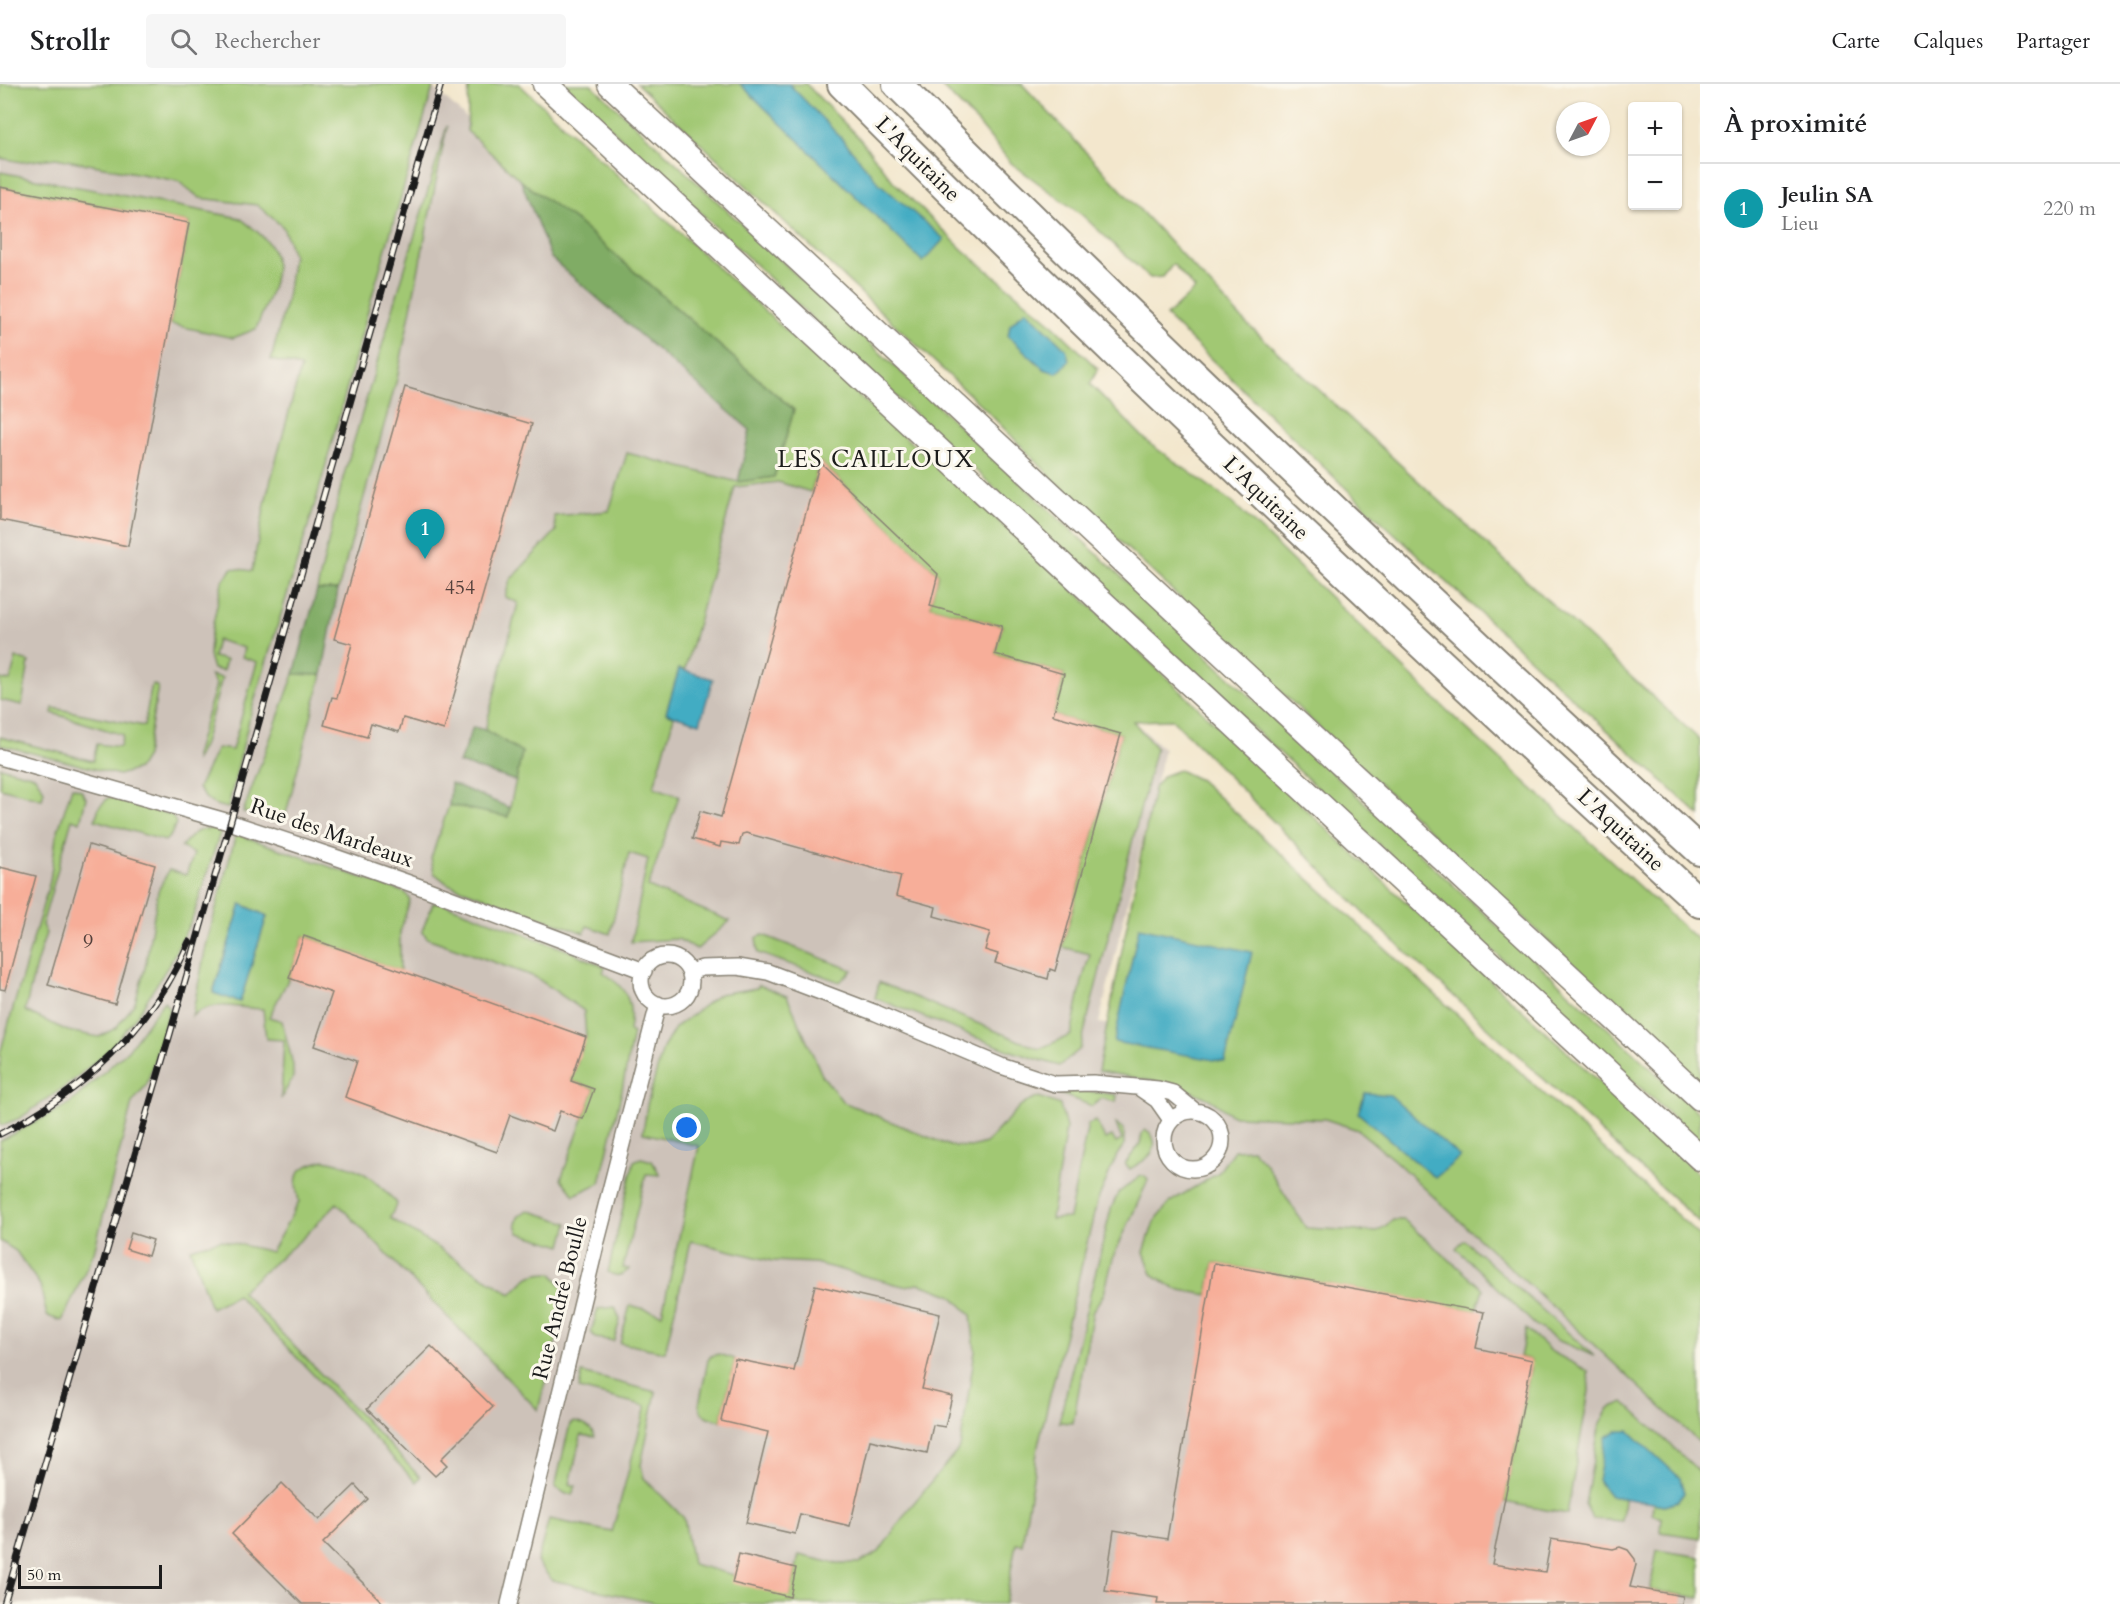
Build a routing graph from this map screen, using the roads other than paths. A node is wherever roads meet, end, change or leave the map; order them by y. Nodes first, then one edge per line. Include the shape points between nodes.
1 (545, 84) edge
2 (610, 84) edge
3 (842, 84) edge
4 (897, 84) edge
5 (0, 757) edge
6 (1700, 851) edge
7 (1700, 903) edge
8 (644, 971) junction
9 (690, 972) junction
10 (658, 1004) junction
11 (1141, 1089) junction
12 (1700, 1098) edge
13 (1196, 1111) junction
14 (1172, 1120) junction
15 (1700, 1158) edge
16 (510, 1604) edge

1 - 15 main road
2 - 12 main road
3 - 7 highway, L'Aquitaine via 1284,515
4 - 6 highway, L'Aquitaine via 1203,385
5 - 8 street, Rue des Mardeaux via 132,793 338,858
8 - 9 street via 653,960 667,956 681,961
8 - 10 street via 642,986
9 - 10 street via 687,995 674,1004
9 - 11 street via 738,967 768,972 1055,1084 1093,1083
10 - 16 street, Rue André Boulle
11 - 13 street via 1173,1093
11 - 14 street
13 - 14 street via 1186,1111
13 - 14 street via 1215,1121 1221,1134 1215,1159 1198,1169 1179,1166 1166,1152 1164,1132

